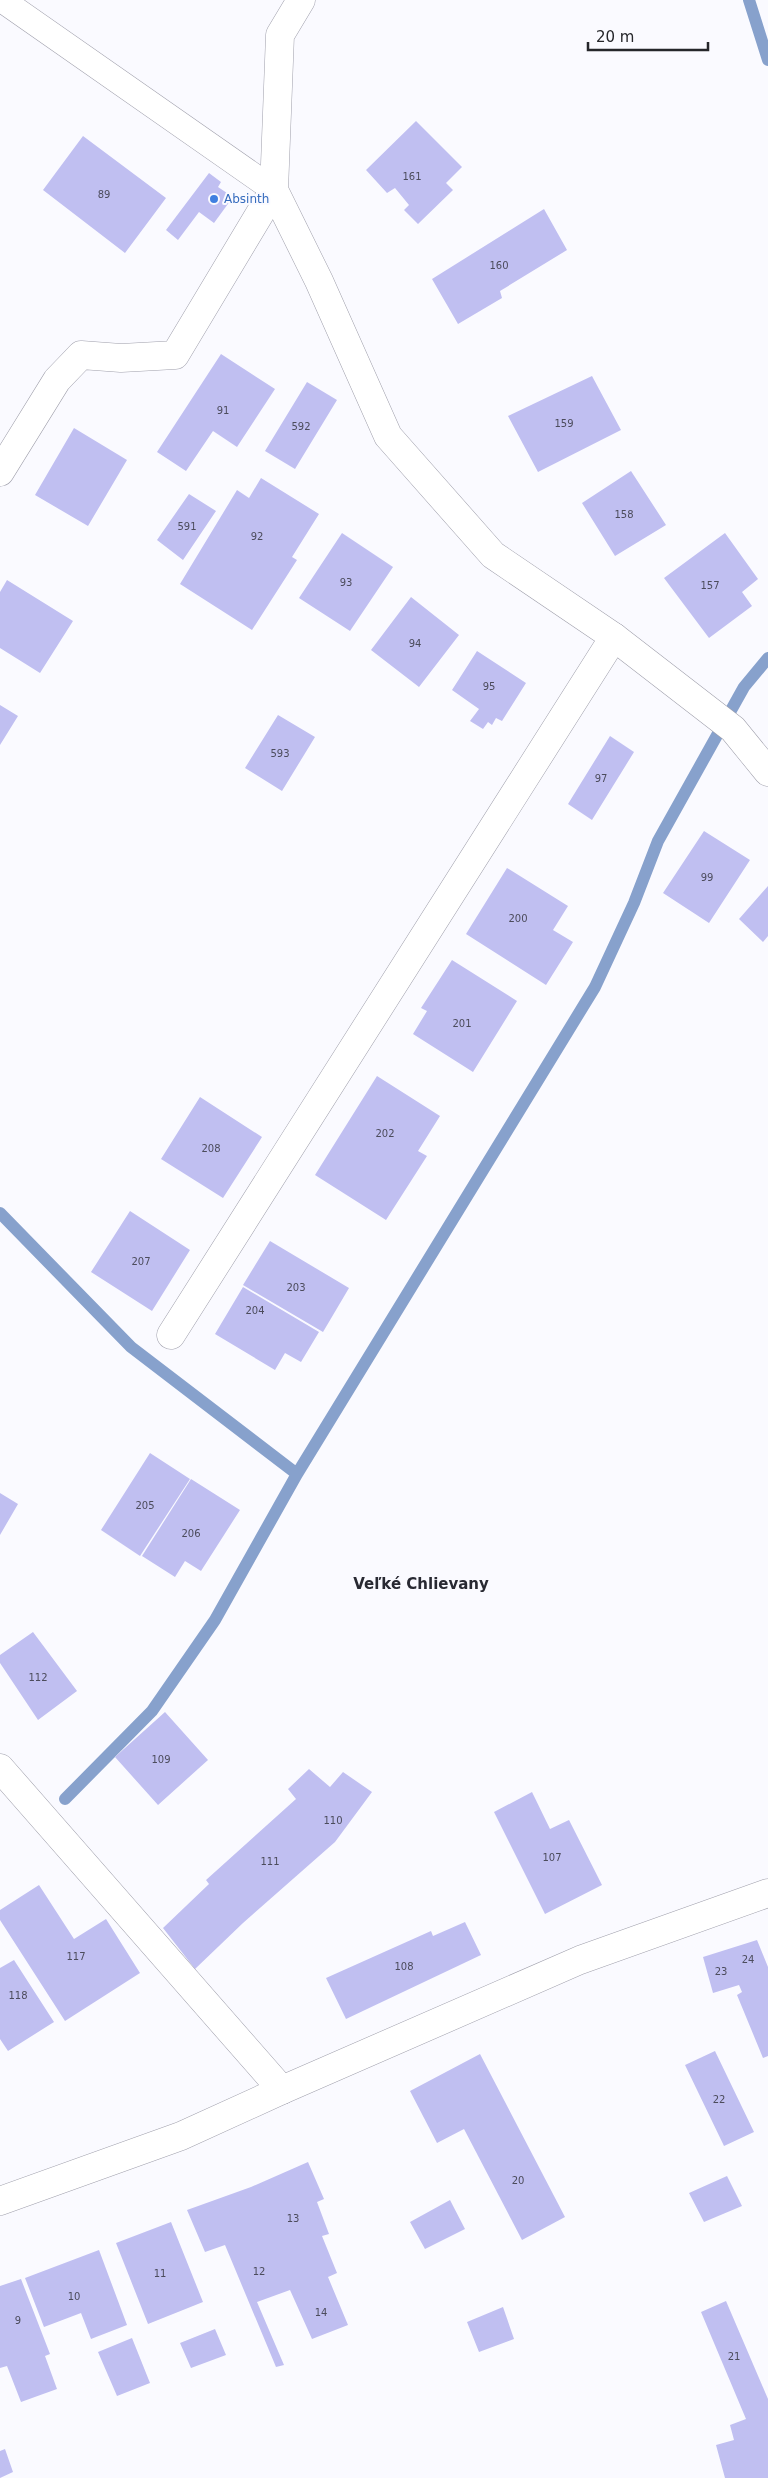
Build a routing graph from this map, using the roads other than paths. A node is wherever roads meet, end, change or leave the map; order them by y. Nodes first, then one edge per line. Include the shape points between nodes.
1 (2, 0) edge
2 (301, 0) edge
3 (274, 190) junction
4 (0, 472) edge
5 (614, 637) junction
6 (768, 772) edge
7 (171, 1335) dead end
8 (0, 1768) edge
9 (768, 1893) edge
10 (282, 2090) junction
11 (0, 2201) edge

1 - 3 lane
2 - 3 street via 280,35
3 - 4 street via 175,355 121,358 81,355 57,380
3 - 5 street via 388,436 493,555
5 - 6 street via 724,722
5 - 7 street
8 - 10 street
9 - 10 street via 580,1960
10 - 11 street via 181,2136

